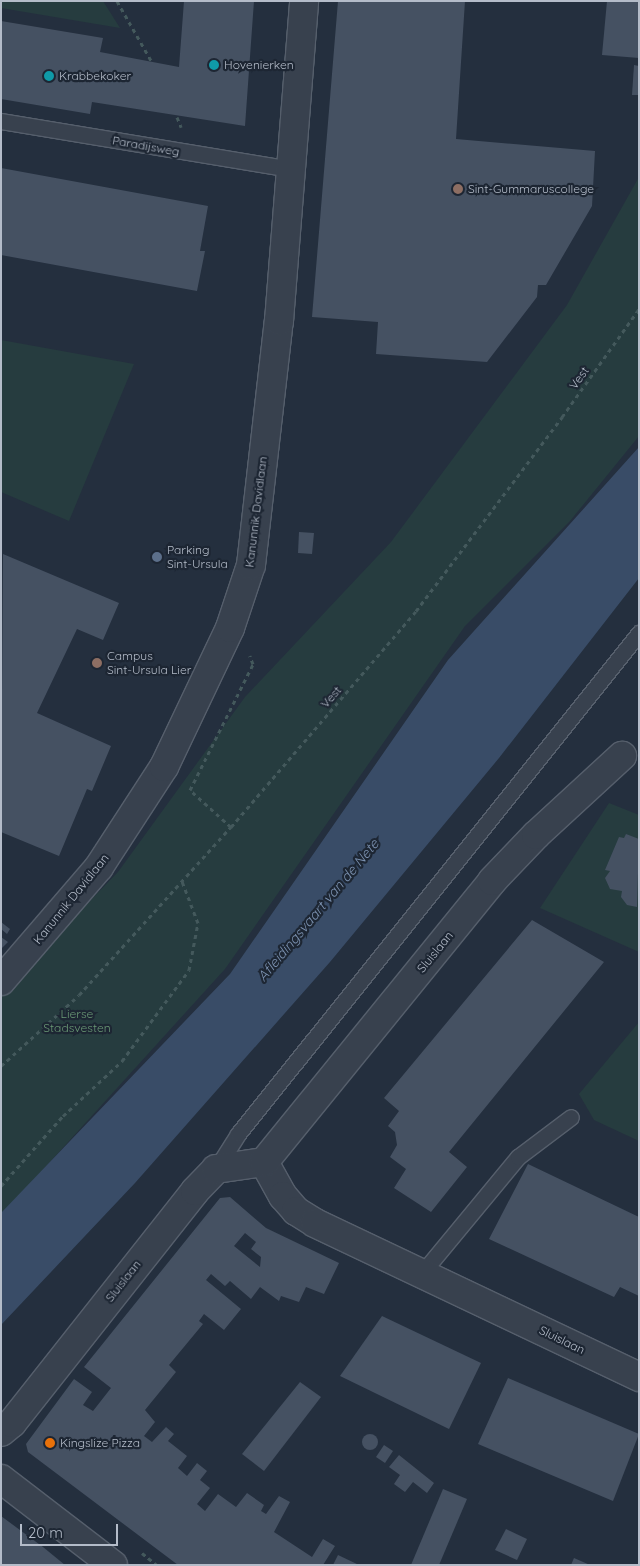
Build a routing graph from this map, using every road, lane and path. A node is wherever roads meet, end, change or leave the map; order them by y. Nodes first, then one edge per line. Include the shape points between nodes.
1 (117, 1) edge
2 (304, 1) edge
3 (152, 62) dead end
4 (1, 122) edge
5 (291, 169) junction
6 (639, 309) edge
7 (230, 628) junction
8 (639, 633) edge
9 (622, 756) dead end
10 (231, 827) junction
11 (182, 881) junction
12 (1, 981) edge
13 (1, 1066) edge
14 (571, 1117) dead end
15 (264, 1162) junction
16 (216, 1169) junction
17 (1, 1186) edge
18 (422, 1273) junction
19 (639, 1377) edge
20 (1, 1432) edge
21 (1, 1479) edge
22 (113, 1565) edge

1 - 3 path
2 - 5 street, Kanunnik Davidlaan
4 - 5 lane, Paradijsweg
5 - 7 street, Kanunnik Davidlaan via 279,320 251,565
6 - 10 path, Vest via 416,611
7 - 10 path via 244,640 253,664 190,790
7 - 12 street, Kanunnik Davidlaan via 164,767 100,867
8 - 16 lane via 238,1134
9 - 15 street, Sluislaan via 536,835 492,881
10 - 11 path, Vest
11 - 13 path, Vest via 79,995
11 - 17 path via 198,923 189,970 122,1061 63,1116
14 - 18 lane via 518,1157
15 - 16 street
15 - 18 street, Sluislaan via 283,1196 296,1211
16 - 20 street, Sluislaan via 12,1423
18 - 19 street, Sluislaan
21 - 22 street

